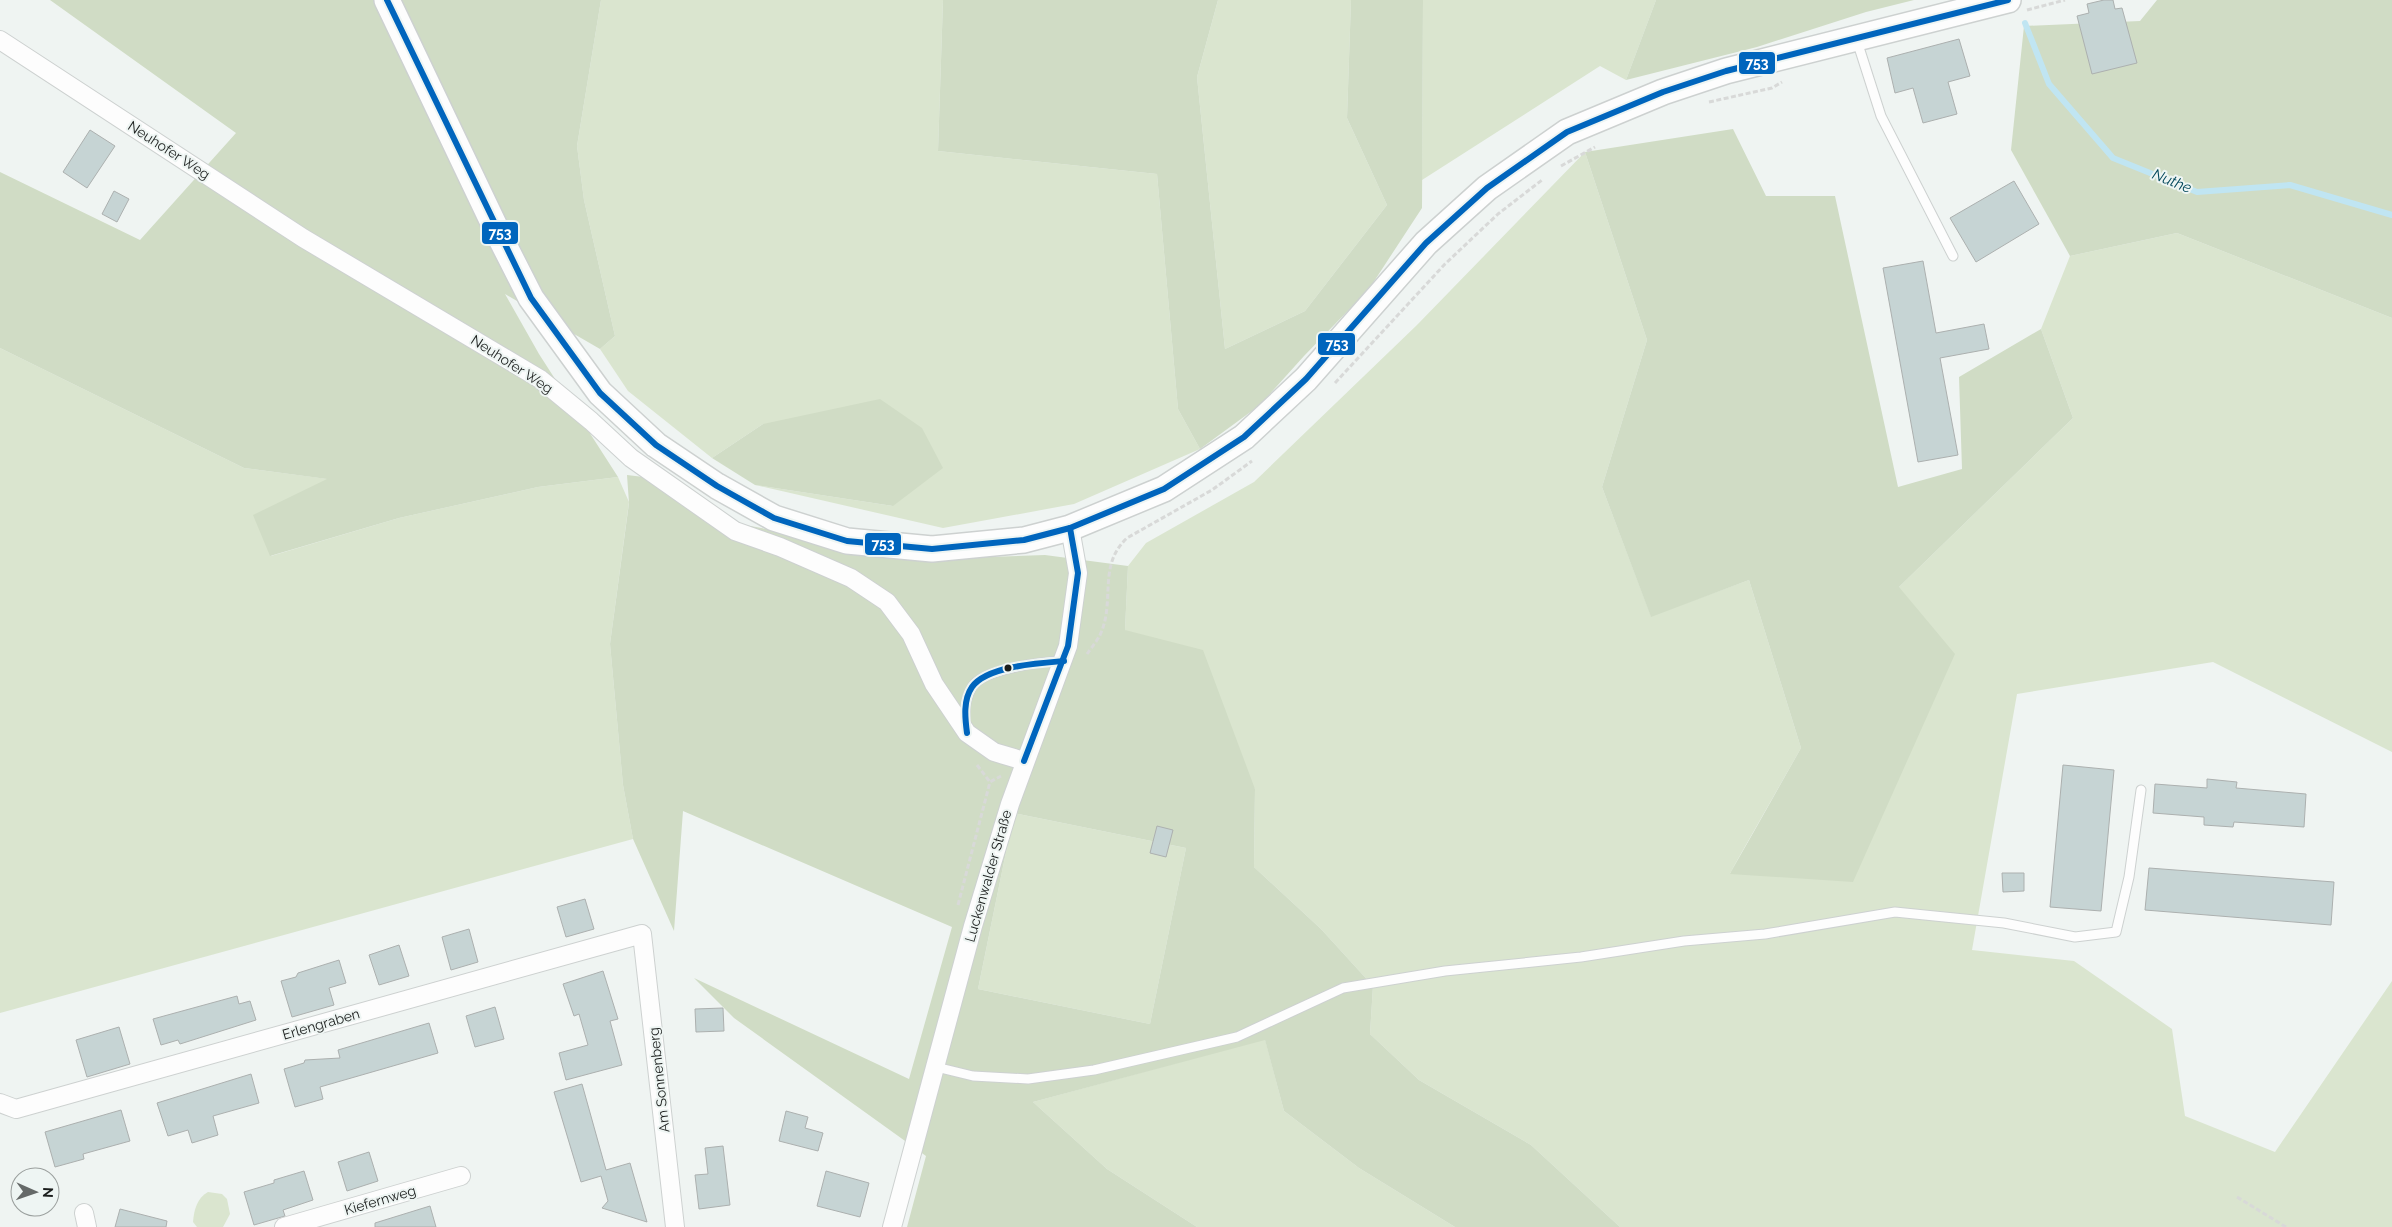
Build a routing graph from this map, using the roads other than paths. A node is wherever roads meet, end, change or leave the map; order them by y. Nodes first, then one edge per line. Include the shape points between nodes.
1 (388, 0) edge
2 (2008, 0) edge
3 (1856, 38) junction
4 (0, 40) edge
5 (1953, 256) dead end
6 (1070, 528) junction
7 (1064, 661) junction
8 (967, 733) junction
9 (1024, 761) junction
10 (2141, 790) dead end
11 (642, 934) joint
12 (936, 1067) junction
13 (0, 1102) edge
14 (461, 1176) dead end
15 (294, 1226) edge
16 (676, 1227) edge
17 (892, 1227) edge

1 - 6 main road via 531,298 600,393 656,445 717,486 774,518 847,540 932,548 1024,540
2 - 3 main road
3 - 5 lane via 1881,116
3 - 6 main road via 1726,71 1663,92 1568,132 1487,188 1426,243 1306,379 1244,437 1164,489
4 - 8 street, Neuhofer Weg via 303,238 540,379 631,458 735,531 851,578 887,602 911,634 934,684
6 - 7 street, Luckenwalder Straße via 1078,573
7 - 8 lane via 1031,663 993,673 973,685 964,712
7 - 9 street, Luckenwalder Straße
8 - 9 street, Neuhofer Weg via 994,752
9 - 12 street, Luckenwalder Straße via 973,926
10 - 12 lane via 2129,877 2116,932 2075,937 2004,923 1895,912 1765,934 1445,971 1343,988 1237,1037 1094,1070 1028,1079 972,1076
11 - 13 street, Erlengraben via 16,1109
11 - 16 street, Am Sonnenberg
12 - 17 street, Luckenwalder Straße
14 - 15 street, Kiefernweg

